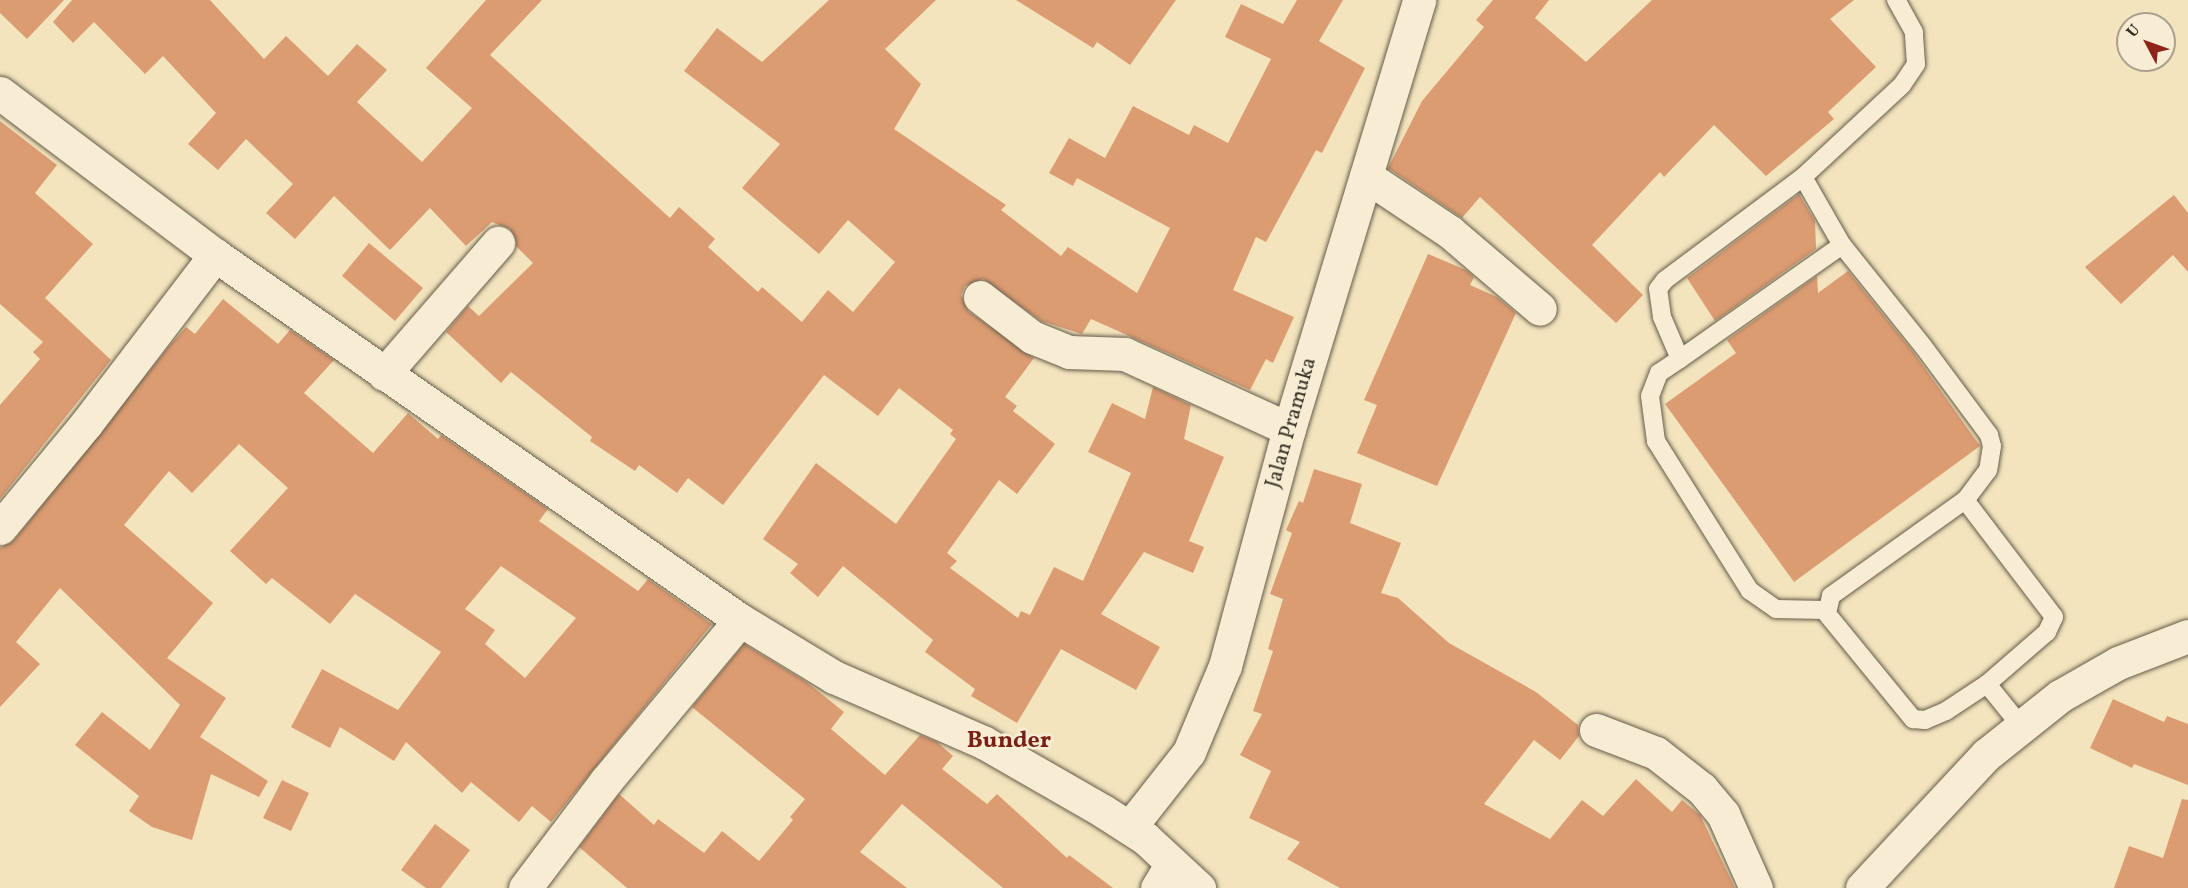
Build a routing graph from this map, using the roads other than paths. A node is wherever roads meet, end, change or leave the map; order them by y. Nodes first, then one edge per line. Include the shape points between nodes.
1 (1419, 0) edge
2 (1896, 0) edge
3 (0, 93) edge
4 (1366, 176) junction
5 (1803, 177) junction
6 (498, 243) dead end
7 (1842, 245) junction
8 (215, 255) junction
9 (980, 297) dead end
10 (1540, 309) dead end
11 (1680, 359) junction
12 (384, 374) junction
13 (1289, 429) junction
14 (1965, 500) junction
15 (0, 528) edge
16 (1825, 610) junction
17 (740, 620) junction
18 (2188, 636) edge
19 (1987, 684) junction
20 (2021, 726) junction
21 (1596, 730) dead end
22 (1130, 827) junction
23 (1164, 877) edge
24 (525, 888) edge
25 (1199, 888) edge
26 (1756, 888) edge
27 (1862, 888) edge

1 - 4 street, Jalan Pramuka
2 - 5 lane via 1914,32 1916,64 1902,85
3 - 8 street
4 - 10 street via 1450,232
4 - 13 street, Jalan Pramuka
5 - 7 lane
5 - 11 lane via 1658,289 1662,317
6 - 12 street
7 - 11 lane
7 - 14 lane via 1989,435 1992,456 1988,470
8 - 12 street
8 - 15 street via 86,424
9 - 13 street via 1037,339 1069,352 1125,354
11 - 16 lane via 1659,373 1650,396 1656,441 1750,591 1776,609
12 - 17 street via 467,427
13 - 22 street, Jalan Pramuka via 1225,666 1206,716 1184,760
14 - 16 lane via 1831,596
14 - 19 lane via 2054,616 2047,633
16 - 19 lane via 1913,719 1925,720 1946,711
17 - 22 street via 834,677 983,742
17 - 24 street via 606,781
18 - 20 street via 2118,663 2060,696
19 - 20 lane
20 - 27 street via 1986,755
21 - 26 street via 1656,753 1702,789 1723,814
22 - 23 street
23 - 25 street

